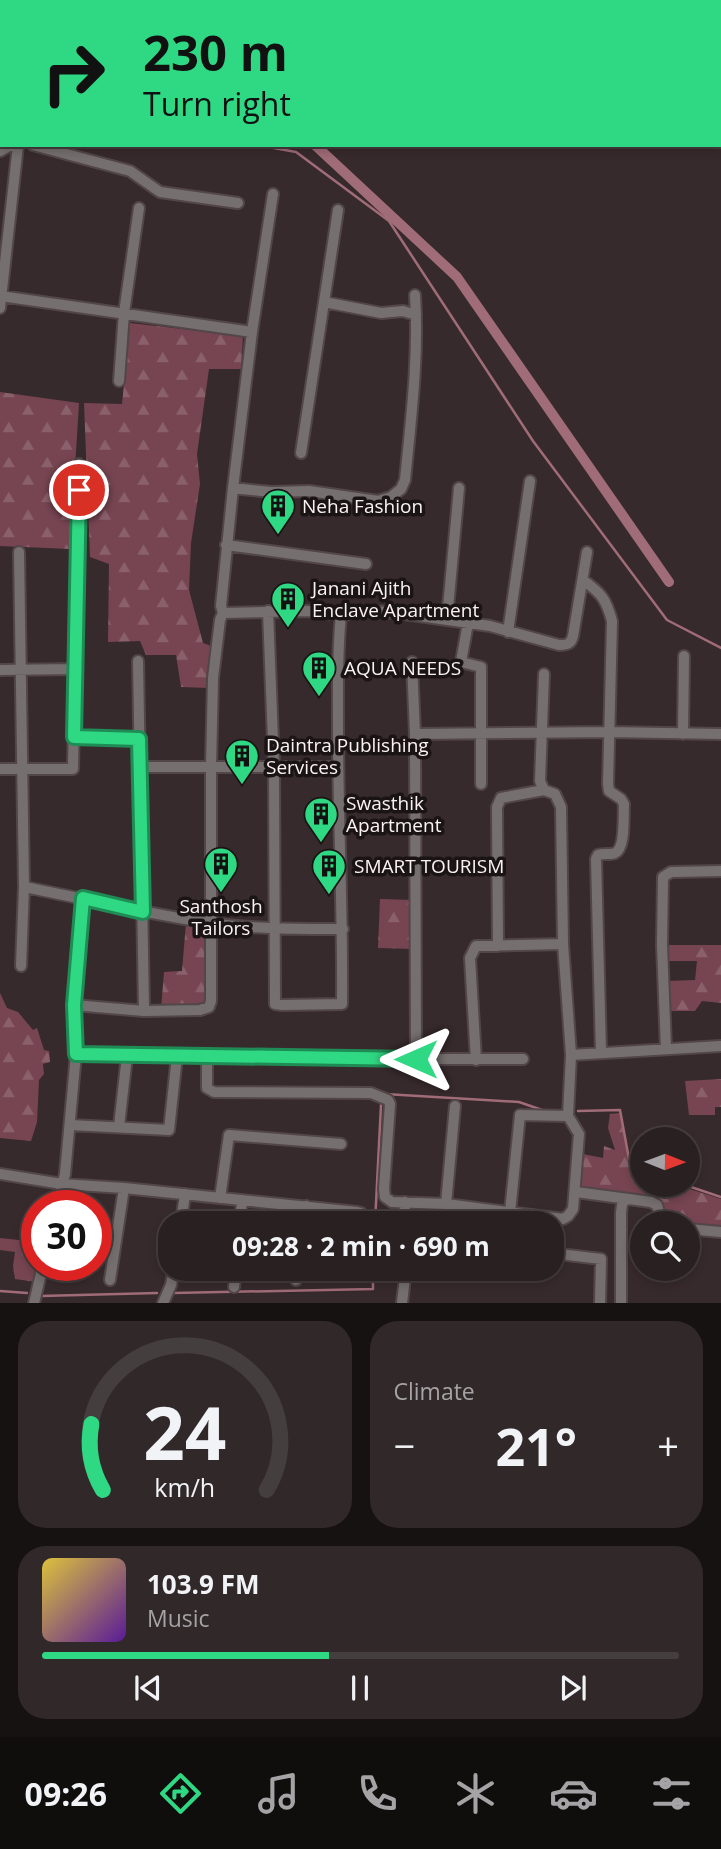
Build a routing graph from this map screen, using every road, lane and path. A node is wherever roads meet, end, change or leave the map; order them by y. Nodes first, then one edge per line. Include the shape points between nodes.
1 (18, 147) edge
2 (40, 147) edge
3 (273, 194) dead end
4 (238, 203) dead end
5 (139, 208) dead end
6 (338, 210) dead end
7 (415, 295) dead end
8 (1, 300) edge
9 (324, 302) junction
10 (124, 313) junction
11 (416, 315) junction
12 (252, 332) junction
13 (119, 382) dead end
14 (301, 453) dead end
15 (79, 464) dead end
16 (530, 481) dead end
17 (233, 488) junction
18 (459, 488) dead end
19 (226, 545) junction
20 (19, 552) dead end
21 (587, 552) dead end
22 (366, 564) dead end
23 (583, 580) junction
24 (268, 611) junction
25 (223, 613) junction
26 (341, 615) junction
27 (447, 619) junction
28 (468, 623) junction
29 (508, 632) junction
30 (684, 656) dead end
31 (138, 661) dead end
32 (412, 662) dead end
33 (0, 670) edge
34 (20, 670) junction
35 (76, 670) junction
36 (544, 674) dead end
37 (543, 732) junction
38 (609, 732) junction
39 (415, 733) junction
40 (481, 733) junction
41 (683, 734) junction
42 (721, 734) edge
43 (74, 737) junction
44 (139, 739) junction
45 (139, 767) junction
46 (211, 767) junction
47 (274, 767) junction
48 (338, 767) junction
49 (0, 769) edge
50 (22, 769) junction
51 (481, 785) dead end
52 (544, 790) junction
53 (721, 871) edge
54 (24, 887) junction
55 (83, 898) junction
56 (143, 912) junction
57 (211, 923) junction
58 (275, 929) junction
59 (343, 929) junction
60 (563, 944) junction
61 (498, 946) junction
62 (21, 966) dead end
63 (74, 1005) junction
64 (144, 1011) junction
65 (721, 1046) edge
66 (666, 1049) junction
67 (601, 1053) junction
68 (76, 1054) junction
69 (571, 1055) junction
70 (127, 1056) junction
71 (177, 1056) junction
72 (207, 1057) junction
73 (416, 1059) junction
74 (523, 1059) dead end
75 (476, 1060) junction
76 (455, 1106) dead end
77 (568, 1116) junction
78 (69, 1125) junction
79 (119, 1126) junction
80 (341, 1144) dead end
81 (0, 1174) edge
82 (62, 1184) junction
83 (124, 1188) junction
84 (61, 1190) edge
85 (576, 1192) junction
86 (185, 1194) junction
87 (220, 1198) junction
88 (626, 1199) junction
89 (242, 1200) junction
90 (405, 1202) junction
91 (446, 1204) junction
92 (306, 1206) junction
93 (183, 1211) edge
94 (241, 1211) edge
95 (305, 1211) edge
96 (345, 1211) edge
97 (405, 1211) edge
98 (502, 1211) edge
99 (510, 1211) edge
100 (659, 1211) edge
101 (564, 1218) edge
102 (700, 1230) edge
103 (721, 1232) edge
104 (564, 1255) edge
105 (112, 1267) edge
106 (39, 1281) edge
107 (172, 1281) edge
108 (235, 1281) edge
109 (405, 1281) edge
110 (234, 1287) dead end
111 (34, 1303) edge
112 (163, 1303) edge
113 (402, 1303) edge
114 (600, 1303) edge
115 (621, 1303) edge

1 - 8 street
2 - 4 street via 130,171 160,192
3 - 12 street
5 - 10 street
6 - 9 street
7 - 11 street
8 - 10 street
9 - 11 street
9 - 14 street
10 - 12 street
10 - 13 street
11 - 17 street via 401,489 391,497 366,500 309,491
12 - 17 street
15 - 35 street
16 - 29 street
17 - 19 street
18 - 27 street
19 - 22 street
19 - 25 street
20 - 34 street
21 - 23 street
23 - 29 street via 571,642 559,645
23 - 38 street via 606,601 612,621
24 - 25 street
24 - 26 street
24 - 47 street
25 - 46 street via 213,678
26 - 27 street via 372,611
26 - 48 street
27 - 28 street
28 - 29 street
28 - 40 street via 461,662 481,667
30 - 41 street
31 - 44 street
32 - 39 street
33 - 34 street
34 - 35 street
34 - 50 street
35 - 43 street
36 - 37 street
37 - 38 street
37 - 40 street
37 - 52 street via 540,781
38 - 41 street
38 - 67 street via 609,791 624,804 619,850 596,859
39 - 40 street
39 - 73 street
40 - 51 street
41 - 42 street
43 - 44 street
43 - 50 street via 73,769
44 - 45 street
45 - 46 street
45 - 56 street
46 - 47 street
46 - 57 street
47 - 48 street
47 - 58 street
48 - 59 street
49 - 50 street
50 - 54 street
52 - 60 street via 555,794 561,807
52 - 61 street via 501,798 497,807
53 - 66 street via 671,872 663,877
54 - 55 street
54 - 62 street
55 - 56 street
55 - 63 street
56 - 57 street
56 - 64 street
57 - 58 street
57 - 64 street via 209,1007
58 - 59 street
58 - 59 street via 275,1004 282,1005 342,1004
60 - 61 street
60 - 69 street
61 - 75 street via 477,946 470,958
63 - 64 street
63 - 68 street
65 - 66 street
66 - 67 street
67 - 69 street
68 - 70 street
68 - 78 street
69 - 77 street
70 - 71 street
70 - 79 street
71 - 72 street
71 - 79 street via 169,1130
72 - 73 street
72 - 90 street via 207,1087 214,1092 371,1093 388,1100 385,1197
73 - 75 street
74 - 75 street
76 - 91 street
77 - 85 street via 579,1135
77 - 99 street via 520,1115
78 - 79 street
78 - 82 street
80 - 87 street via 229,1135
81 - 82 street
82 - 83 street
82 - 84 street
83 - 86 street
83 - 105 street
85 - 88 street
85 - 101 street via 573,1209
86 - 87 street
86 - 93 street
87 - 89 street
88 - 100 street via 651,1202
88 - 115 street via 621,1213
89 - 92 street
89 - 94 street
90 - 91 street
90 - 97 street
91 - 98 street
92 - 95 street
92 - 96 street
102 - 103 street
104 - 114 street via 601,1259
106 - 111 street
107 - 112 street
108 - 110 street
109 - 113 street

